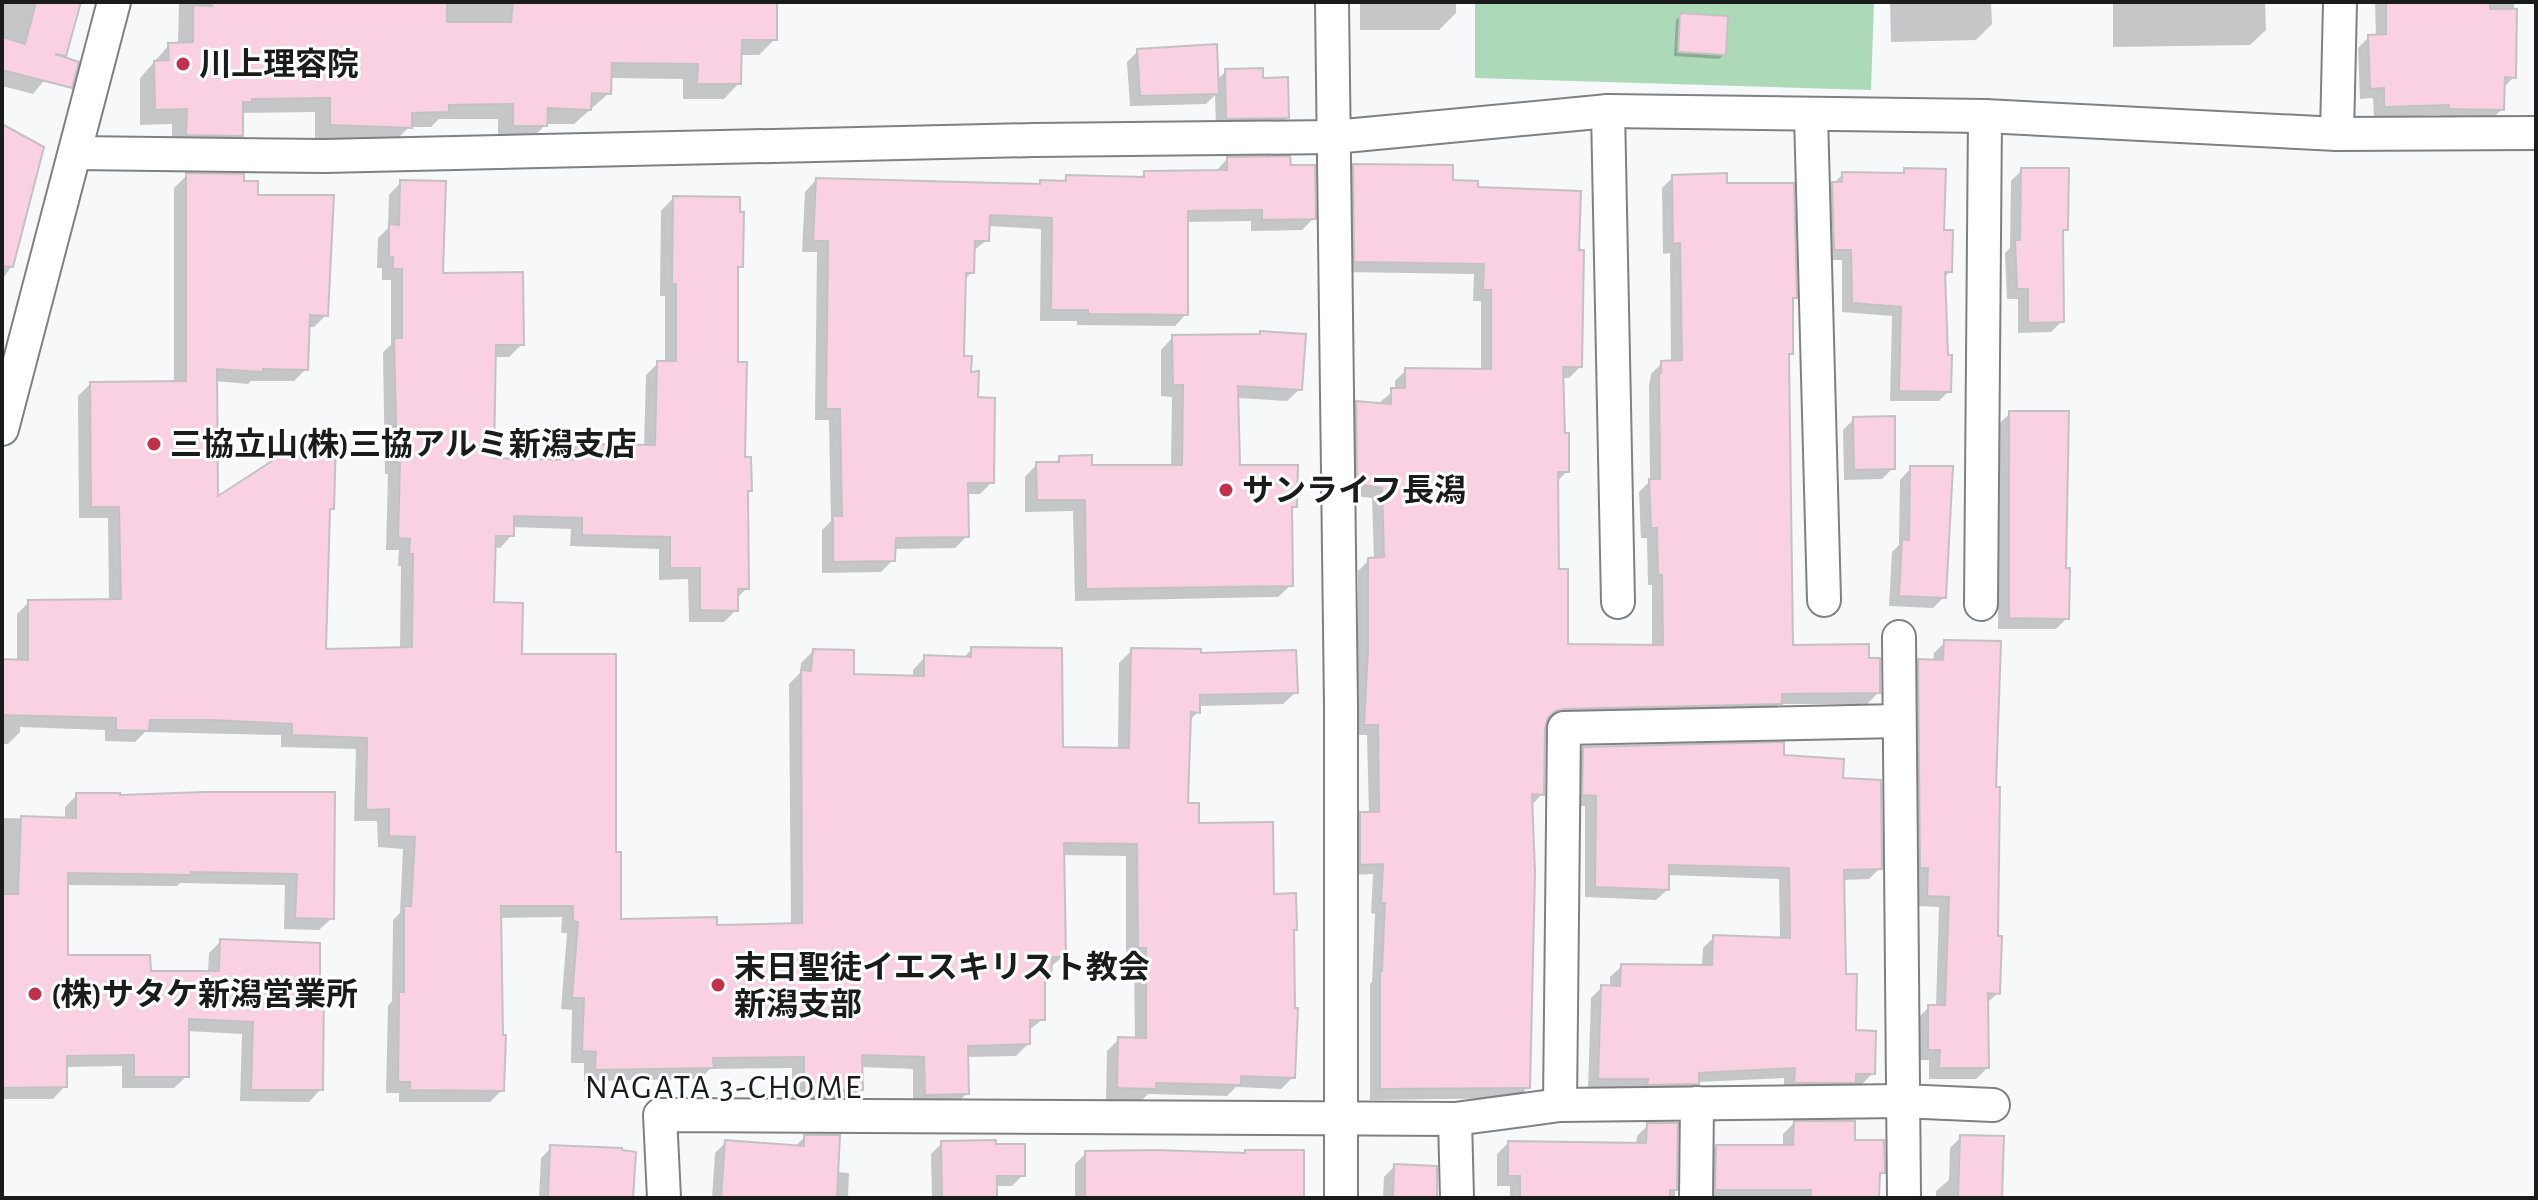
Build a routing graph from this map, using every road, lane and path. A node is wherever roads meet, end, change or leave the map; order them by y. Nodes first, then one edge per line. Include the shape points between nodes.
1 (114, 2) edge
2 (1332, 2) edge
3 (2340, 2) edge
4 (1608, 111) junction
5 (1811, 115) junction
6 (1985, 116) junction
7 (2536, 133) edge
8 (2337, 134) junction
9 (1334, 137) junction
10 (76, 153) junction
11 (2, 429) edge
12 (1824, 600) dead end
13 (1618, 602) dead end
14 (1981, 604) dead end
15 (1899, 637) dead end
16 (1899, 721) junction
17 (1901, 1101) junction
18 (1697, 1103) junction
19 (1560, 1105) junction
20 (1993, 1105) dead end
21 (1340, 1117) junction
22 (1455, 1119) junction
23 (664, 1198) edge
24 (1341, 1198) edge
25 (1457, 1198) edge
26 (1696, 1198) edge
27 (1904, 1198) edge

1 - 10 street
2 - 9 street
3 - 8 street
4 - 5 street
4 - 9 street
4 - 13 street
5 - 6 street
5 - 12 street
6 - 8 street
6 - 14 street
7 - 8 street
9 - 10 street via 324,156
9 - 21 street
10 - 11 street
15 - 16 street
16 - 17 street
16 - 19 street via 1564,728
17 - 18 street
17 - 20 street
17 - 27 street
18 - 19 street
18 - 26 street
19 - 22 street
21 - 22 street
21 - 23 street via 660,1115
21 - 24 street
22 - 25 street

